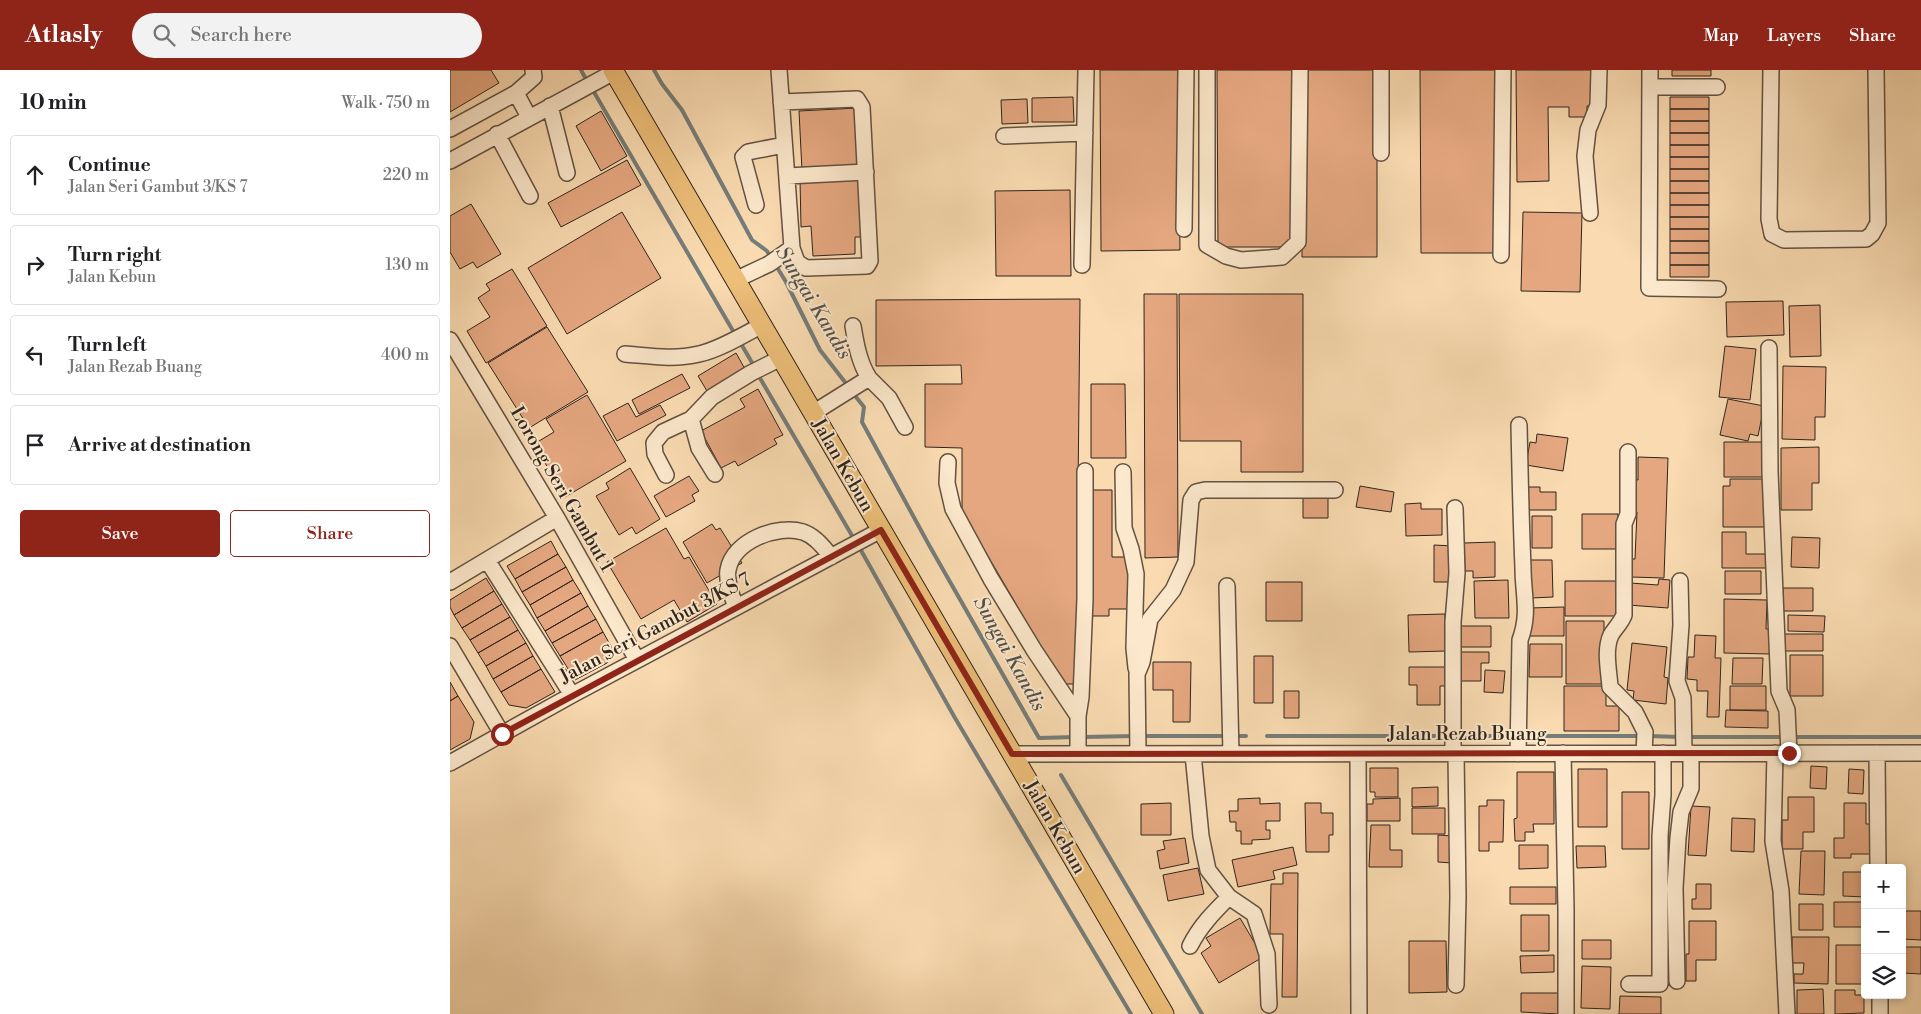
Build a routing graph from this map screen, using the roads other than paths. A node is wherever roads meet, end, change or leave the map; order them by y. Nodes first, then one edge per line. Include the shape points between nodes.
1 (533, 70) edge
2 (779, 70) edge
3 (1086, 70) edge
4 (1186, 70) edge
5 (1207, 70) edge
6 (1300, 70) edge
7 (1382, 70) edge
8 (1504, 70) edge
9 (1599, 70) edge
10 (1650, 70) edge
11 (1771, 70) edge
12 (1876, 70) edge
13 (614, 71) edge
14 (1650, 87) junction
15 (1717, 87) dead end
16 (516, 92) junction
17 (781, 102) junction
18 (550, 106) junction
19 (529, 117) junction
20 (450, 129) edge
21 (1085, 133) junction
22 (497, 134) junction
23 (1004, 136) dead end
24 (784, 145) junction
25 (1381, 153) dead end
26 (450, 160) edge
27 (866, 172) junction
28 (567, 173) dead end
29 (787, 176) junction
30 (530, 196) dead end
31 (756, 205) dead end
32 (1590, 214) dead end
33 (1184, 229) dead end
34 (788, 251) junction
35 (1501, 255) dead end
36 (1082, 265) dead end
37 (735, 280) junction
38 (1718, 289) dead end
39 (762, 325) junction
40 (853, 326) dead end
41 (452, 346) edge
42 (1769, 348) dead end
43 (626, 354) dead end
44 (781, 358) junction
45 (864, 382) junction
46 (813, 413) junction
47 (691, 419) junction
48 (1519, 425) dead end
49 (905, 427) dead end
50 (1628, 452) dead end
51 (948, 462) dead end
52 (1085, 471) dead end
53 (1123, 472) dead end
54 (715, 474) dead end
55 (666, 475) dead end
56 (1335, 490) dead end
57 (1455, 508) dead end
58 (557, 518) junction
59 (881, 530) junction
60 (830, 558) junction
61 (487, 560) junction
62 (1680, 581) dead end
63 (450, 582) edge
64 (1227, 586) dead end
65 (736, 608) junction
66 (450, 646) edge
67 (637, 660) junction
68 (1137, 674) junction
69 (572, 695) junction
70 (502, 734) junction
71 (1078, 735) junction
72 (1138, 741) junction
73 (1231, 742) junction
74 (1645, 744) junction
75 (1686, 746) junction
76 (1518, 749) junction
77 (1454, 751) junction
78 (1784, 751) junction
79 (1877, 753) junction
80 (1921, 753) edge
81 (1012, 754) junction
82 (1194, 754) junction
83 (1358, 754) junction
84 (1563, 754) junction
85 (1663, 754) junction
86 (450, 763) edge
87 (1878, 864) edge
88 (1230, 897) junction
89 (1190, 946) dead end
90 (1676, 981) dead end
91 (1629, 984) dead end
92 (1456, 985) dead end
93 (1880, 999) edge
94 (1269, 1005) dead end
95 (1164, 1014) edge
96 (1359, 1014) edge
97 (1566, 1014) edge
98 (1787, 1014) edge
99 (1880, 1014) edge

1 - 16 street via 534,77
2 - 17 street
3 - 21 street
4 - 33 street
5 - 6 street via 1207,245 1241,260 1282,257 1298,242
7 - 25 street
8 - 35 street
9 - 32 street via 1598,106 1588,130 1586,156
10 - 14 street
11 - 12 street via 1769,219 1772,234 1784,240 1866,239 1878,223
13 - 18 street
13 - 37 main road, Jalan Kebun
14 - 15 street
14 - 38 street via 1649,288
16 - 19 street
16 - 20 street
17 - 24 street
17 - 27 street via 857,99 862,106
18 - 19 street
18 - 28 street
19 - 22 street
21 - 23 street
21 - 36 street
22 - 26 street
22 - 30 street
24 - 29 street
24 - 31 street via 748,152 743,157
27 - 29 street
27 - 34 street via 870,261 867,266 806,268
29 - 34 street
34 - 37 street
37 - 39 main road, Jalan Kebun
39 - 43 street via 699,354 667,358
39 - 44 main road, Jalan Kebun
40 - 45 street
41 - 58 street, Lorong Seri Gambut 1
42 - 78 street via 1770,472 1779,691 1787,710 1788,728
44 - 46 main road, Jalan Kebun
44 - 47 street via 712,397
45 - 46 street
45 - 49 street via 889,398
46 - 59 main road, Jalan Kebun
47 - 54 street via 699,448
47 - 55 street via 663,432 654,442 654,454
48 - 76 street via 1526,624 1520,640
50 - 74 street via 1624,615 1612,635 1608,651 1610,687 1635,712
51 - 71 street via 947,483 953,509 1034,650
52 - 71 street via 1085,599
53 - 68 street via 1124,528 1136,574 1134,648
56 - 68 street via 1196,492 1191,500 1186,562 1169,596 1150,619
57 - 77 street via 1457,573 1452,622
58 - 61 street
58 - 67 street, Lorong Seri Gambut 1
59 - 60 street, Jalan Seri Gambut 3/KS 7
59 - 81 main road, Jalan Kebun
60 - 65 street, Jalan Seri Gambut 3/KS 7
60 - 65 street via 823,545 804,532 779,530 755,537 734,554 728,570
61 - 63 street
61 - 69 street
62 - 75 street via 1677,681 1683,698
64 - 73 street
65 - 67 street, Jalan Seri Gambut 3/KS 7
66 - 70 street
67 - 69 street, Jalan Seri Gambut 3/KS 7
68 - 72 street
69 - 70 street, Jalan Seri Gambut 3/KS 7
70 - 86 street, Jalan Seri Gambut 3/KS 7
71 - 72 street, Jalan Rezab Buang
71 - 81 street, Jalan Rezab Buang
72 - 82 street, Jalan Rezab Buang
73 - 82 street, Jalan Rezab Buang
73 - 83 street, Jalan Rezab Buang
74 - 84 street, Jalan Rezab Buang
74 - 85 street, Jalan Rezab Buang
75 - 78 street, Jalan Rezab Buang
75 - 85 street, Jalan Rezab Buang
75 - 90 street via 1691,788 1682,812 1678,838
76 - 77 street, Jalan Rezab Buang
76 - 84 street, Jalan Rezab Buang
77 - 83 street, Jalan Rezab Buang
77 - 92 street via 1458,897
78 - 79 street, Jalan Rezab Buang
78 - 98 street via 1773,841 1782,892
79 - 80 street, Jalan Rezab Buang
79 - 87 street
81 - 95 main road, Jalan Kebun
82 - 88 street via 1201,836 1208,870
83 - 96 street
84 - 97 street
85 - 91 street via 1660,984
88 - 89 street via 1209,918
88 - 94 street via 1254,914 1267,954
93 - 99 street

